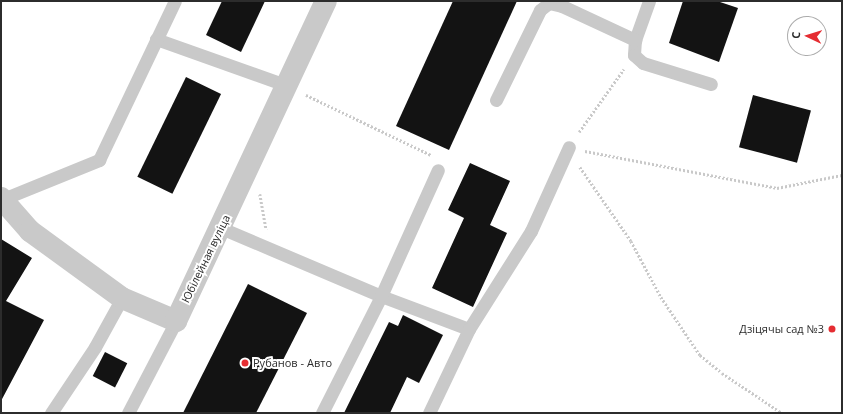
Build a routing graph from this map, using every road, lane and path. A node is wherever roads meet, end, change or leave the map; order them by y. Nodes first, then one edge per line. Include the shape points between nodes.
1 (175, 1) edge
2 (326, 1) edge
3 (649, 1) edge
4 (156, 39) junction
5 (634, 40) junction
6 (634, 55) junction
7 (711, 84) dead end
8 (285, 85) junction
9 (496, 100) dead end
10 (569, 147) junction
11 (431, 155) dead end
12 (254, 156) junction
13 (438, 170) dead end
14 (842, 176) edge
15 (2, 199) edge
16 (221, 228) junction
17 (270, 248) junction
18 (380, 296) junction
19 (122, 298) junction
20 (176, 320) junction
21 (469, 329) junction
22 (51, 413) edge
23 (128, 413) edge
24 (322, 413) edge
25 (428, 413) edge
26 (782, 413) edge

1 - 4 lane
2 - 8 street, Юбілейная вуліца
3 - 5 lane
4 - 8 lane
4 - 15 lane via 99,160
5 - 6 lane
5 - 9 lane via 562,6 549,3 540,10
6 - 7 lane via 643,63
6 - 10 path
8 - 11 path
8 - 12 street, Юбілейная вуліца
10 - 14 path via 777,188
10 - 21 lane via 531,231
10 - 26 path via 603,203 631,241 661,297 700,355
12 - 16 street, Юбілейная вуліца
12 - 17 path
13 - 18 lane
15 - 19 street via 30,232
16 - 17 lane
16 - 20 street, Юбілейная вуліца
17 - 18 lane
18 - 21 lane
18 - 24 lane
19 - 20 street
19 - 22 lane via 95,347
20 - 23 lane
21 - 25 lane

